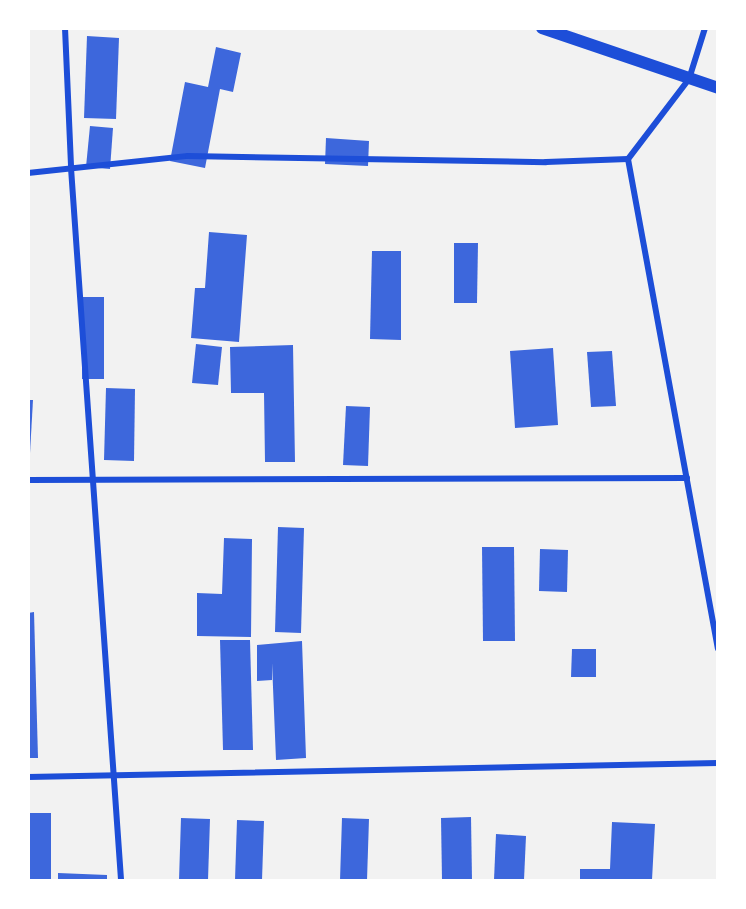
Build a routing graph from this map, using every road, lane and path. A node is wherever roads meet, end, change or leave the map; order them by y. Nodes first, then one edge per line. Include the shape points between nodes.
1 (65, 28) edge
2 (542, 28) edge
3 (705, 28) edge
4 (689, 79) junction
5 (717, 88) edge
6 (628, 159) junction
7 (71, 168) junction
8 (28, 173) edge
9 (687, 478) junction
10 (93, 479) junction
11 (28, 480) edge
12 (717, 650) edge
13 (717, 763) edge
14 (113, 776) junction
15 (28, 777) edge
16 (121, 880) edge

1 - 7 street
2 - 4 main road
3 - 4 street
4 - 5 main road
4 - 6 street
6 - 7 street via 546,162 188,156
6 - 9 street
7 - 8 street
7 - 10 street
9 - 10 street
9 - 12 street
10 - 11 street
10 - 14 street
13 - 14 street
14 - 15 street
14 - 16 street

